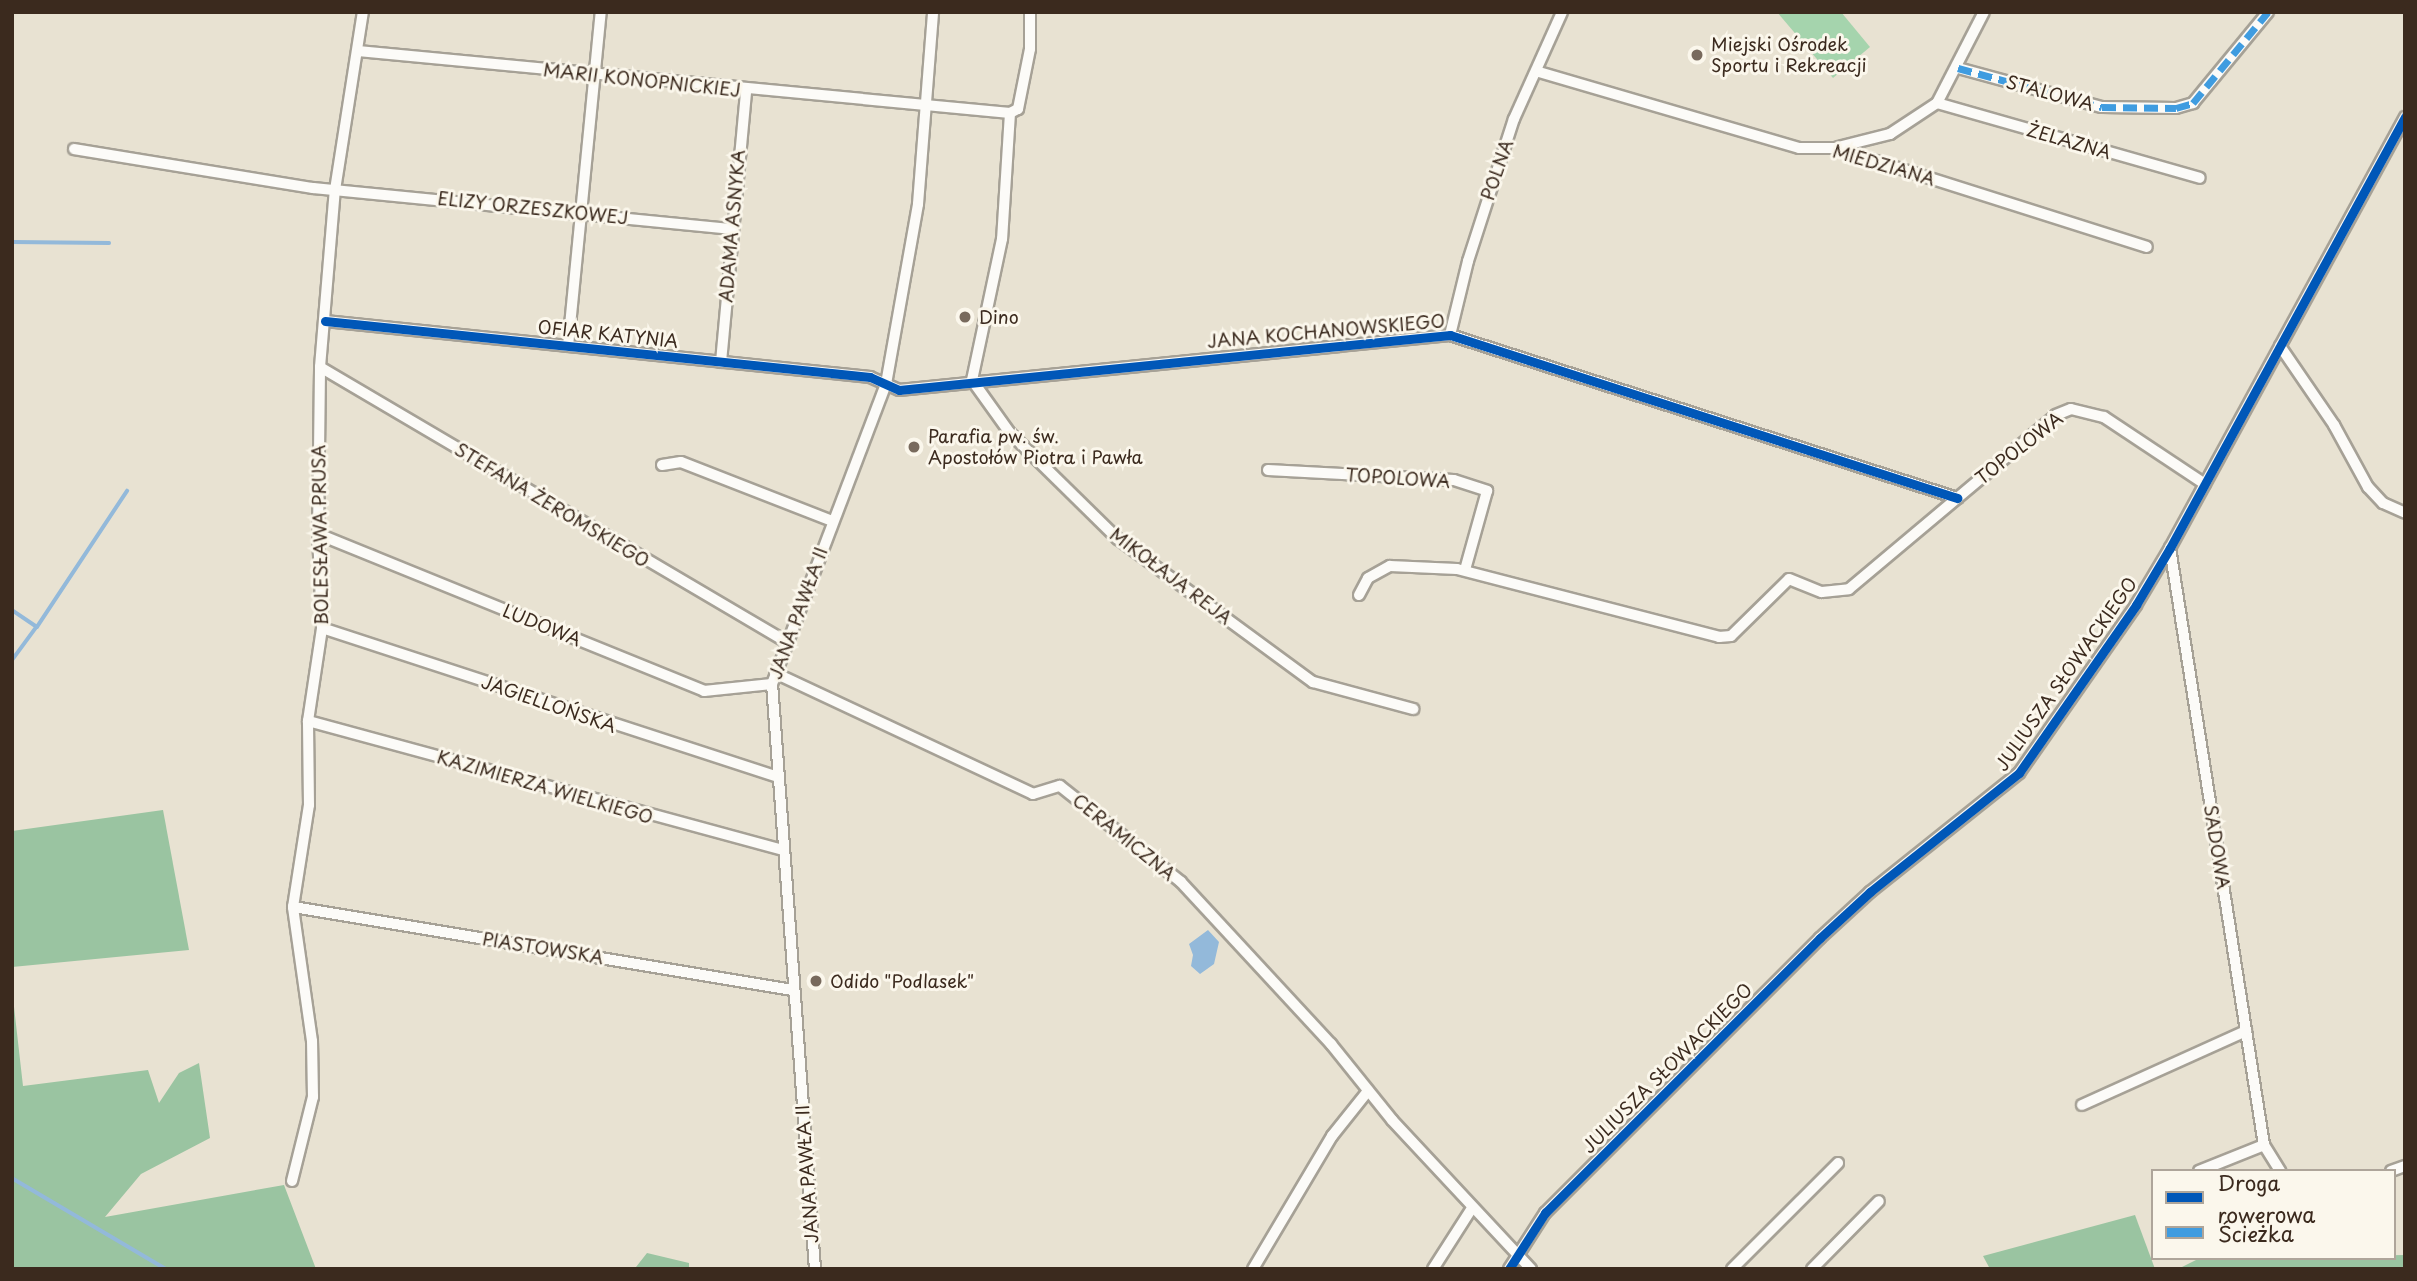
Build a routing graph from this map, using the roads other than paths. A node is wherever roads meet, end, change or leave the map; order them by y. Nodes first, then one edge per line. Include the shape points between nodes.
1 (363, 12) edge
2 (601, 12) edge
3 (933, 12) edge
4 (1030, 12) edge
5 (1562, 12) edge
6 (1984, 12) edge
7 (2268, 12) edge
8 (358, 51) junction
9 (1958, 68) junction
10 (1539, 72) junction
11 (594, 75) junction
12 (746, 90) junction
13 (1937, 103) junction
14 (927, 106) junction
15 (1010, 113) junction
16 (2405, 117) edge
17 (1835, 148) junction
18 (74, 149) dead end
19 (2200, 178) dead end
20 (335, 190) junction
21 (582, 212) junction
22 (730, 229) junction
23 (2147, 247) dead end
24 (326, 321) junction
25 (1450, 335) junction
26 (569, 346) junction
27 (2280, 346) junction
28 (721, 362) junction
29 (320, 367) junction
30 (972, 380) junction
31 (886, 384) junction
32 (662, 465) dead end
33 (1268, 470) dead end
34 (2205, 484) junction
35 (1956, 498) junction
36 (2405, 513) edge
37 (832, 521) junction
38 (318, 534) junction
39 (2170, 548) junction
40 (1465, 570) junction
41 (1359, 596) dead end
42 (322, 628) junction
43 (785, 641) junction
44 (773, 679) junction
45 (1413, 709) dead end
46 (308, 720) junction
47 (777, 777) junction
48 (782, 850) junction
49 (293, 907) junction
50 (793, 990) junction
51 (2246, 1031) junction
52 (1368, 1091) junction
53 (2082, 1105) dead end
54 (2264, 1146) junction
55 (1838, 1163) dead end
56 (2204, 1169) edge
57 (2279, 1169) edge
58 (292, 1181) dead end
59 (1879, 1201) dead end
60 (1472, 1208) junction
61 (1517, 1253) junction
62 (815, 1269) edge
63 (1253, 1269) edge
64 (1433, 1269) edge
65 (1509, 1269) edge
66 (1531, 1269) edge
67 (1732, 1269) edge
68 (1812, 1269) edge

1 - 8 street, BOLESŁAWA PRUSA
2 - 11 street
3 - 14 street, JANA PAWŁA II
4 - 15 street via 1030,49 1018,109
5 - 10 street, POLNA
6 - 9 street
7 - 9 street, STALOWA via 2193,103 2165,108 2102,107
8 - 11 street, MARII KONOPNICKIEJ
8 - 20 street, BOLESŁAWA PRUSA
9 - 13 street
10 - 17 street, MIEDZIANA via 1799,148
10 - 25 street, POLNA via 1514,119 1468,261
11 - 12 street, MARII KONOPNICKIEJ
11 - 21 street
12 - 14 street, MARII KONOPNICKIEJ
12 - 22 street, ADAMA ASNYKA
13 - 17 street via 1890,134
13 - 19 street, ŻELAZNA
14 - 15 street, MARII KONOPNICKIEJ
14 - 31 street, JANA PAWŁA II via 912,250
15 - 30 street via 1002,239
16 - 27 street, JULIUSZA SŁOWACKIEGO
17 - 23 street, MIEDZIANA
18 - 20 street, ELIZY ORZESZKOWEJ
20 - 21 street, ELIZY ORZESZKOWEJ
20 - 24 street, BOLESŁAWA PRUSA
21 - 22 street, ELIZY ORZESZKOWEJ
21 - 26 street
22 - 28 street, ADAMA ASNYKA
24 - 26 street, OFIAR KATYNIA
24 - 29 street, BOLESŁAWA PRUSA
25 - 30 street, JANA KOCHANOWSKIEGO
25 - 35 street, JANA KOCHANOWSKIEGO
26 - 28 street, OFIAR KATYNIA
27 - 34 street, JULIUSZA SŁOWACKIEGO
27 - 36 street via 2334,425 2368,487 2383,502
28 - 31 street, OFIAR KATYNIA via 870,377
29 - 38 street, BOLESŁAWA PRUSA
29 - 43 street, STEFANA ŻEROMSKIEGO
30 - 31 street, JANA KOCHANOWSKIEGO via 899,390
30 - 45 street, MIKOŁAJA REJA via 1010,433 1118,539 1313,682
31 - 37 street, JANA PAWŁA II
32 - 37 street via 681,462
33 - 40 street, TOPOLOWA via 1454,480 1486,491
34 - 35 street, TOPOLOWA via 2104,417 2078,409 2056,415
34 - 39 street, JULIUSZA SŁOWACKIEGO
35 - 40 street, TOPOLOWA via 1849,589 1822,592 1789,579 1731,636 1719,637
37 - 43 street, JANA PAWŁA II
38 - 42 street, BOLESŁAWA PRUSA
38 - 44 street, LUDOWA via 704,691
39 - 51 street, SADOWA
39 - 61 street, JULIUSZA SŁOWACKIEGO via 2136,606 2019,773 1828,930 1545,1213
40 - 41 street, TOPOLOWA via 1390,566 1368,578
42 - 46 street, BOLESŁAWA PRUSA
42 - 47 street, JAGIELLOŃSKA
43 - 44 street, JANA PAWŁA II
44 - 47 street, JANA PAWŁA II
44 - 52 street, CERAMICZNA via 1033,794 1060,786 1181,882 1331,1044
46 - 48 street, KAZIMIERZA WIELKIEGO
46 - 49 street, BOLESŁAWA PRUSA via 309,805
47 - 48 street, JANA PAWŁA II
48 - 50 street, JANA PAWŁA II
49 - 50 street, PIASTOWSKA
49 - 58 street, BOLESŁAWA PRUSA via 312,1041 313,1097
50 - 62 street, JANA PAWŁA II
51 - 53 street
51 - 54 street, SADOWA
52 - 60 street, CERAMICZNA
52 - 63 street via 1332,1136
54 - 56 street
54 - 57 street, SADOWA
55 - 67 street
59 - 68 street
60 - 61 street, CERAMICZNA
60 - 64 street
61 - 65 street, JULIUSZA SŁOWACKIEGO
61 - 66 street, CERAMICZNA

